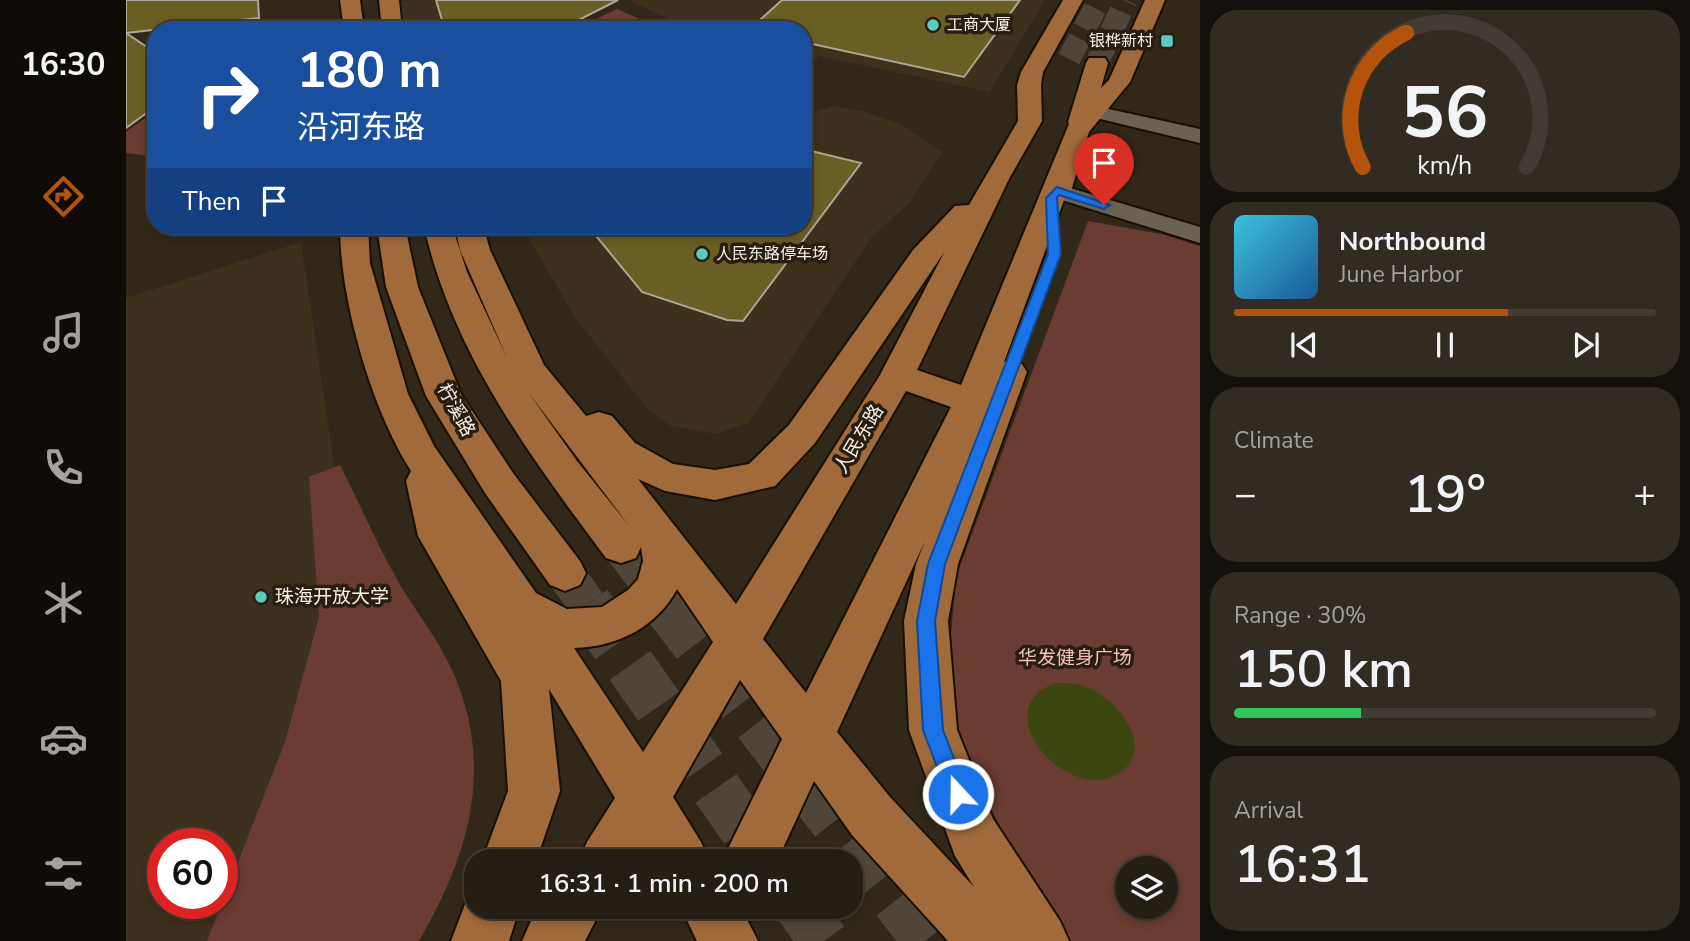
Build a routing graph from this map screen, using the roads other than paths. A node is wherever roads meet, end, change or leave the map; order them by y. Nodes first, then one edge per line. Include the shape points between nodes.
1 (350, 0) edge
2 (389, 0) edge
3 (1073, 0) edge
4 (1155, 0) edge
5 (353, 21) edge
6 (391, 21) edge
7 (1097, 63) tunnel mouth
8 (1049, 90) tunnel mouth
9 (1095, 111) junction
10 (1030, 121) junction
11 (1077, 131) junction
12 (1200, 136) edge
13 (997, 177) junction
14 (1054, 194) junction
15 (354, 235) edge
16 (393, 235) edge
17 (441, 235) edge
18 (1200, 235) edge
19 (472, 238) edge
20 (897, 376) junction
21 (972, 401) junction
22 (418, 452) junction
23 (639, 540) junction
24 (565, 573) tunnel mouth
25 (520, 607) junction
26 (739, 643) junction
27 (811, 734) junction
28 (644, 795) junction
29 (513, 849) edge
30 (613, 849) edge
31 (675, 849) edge
32 (755, 849) edge
33 (488, 919) edge
34 (566, 919) edge
35 (480, 941) edge
36 (551, 941) edge
37 (986, 941) edge
38 (1040, 941) edge

1 - 5 main road
2 - 6 main road
3 - 10 main road via 1032,72
4 - 9 main road via 1128,67
7 - 11 main road
8 - 10 main road, 人民东路
9 - 11 main road
9 - 12 street
10 - 13 main road, 人民东路
11 - 14 main road
13 - 19 main road via 924,256 802,434 761,476 715,485 665,478 622,453 567,384
13 - 20 main road, 人民东路
14 - 18 street
14 - 21 main road
14 - 38 main road via 1054,254 937,564 926,621 933,730 974,837
15 - 22 main road via 355,263 390,394
16 - 24 main road, 柠溪路 via 402,287 444,396
17 - 23 main road via 458,293 539,442
19 - 23 main road via 529,370
20 - 21 main road
20 - 26 main road, 人民东路
21 - 27 main road
22 - 25 main road
22 - 29 main road via 439,536 524,678 534,791
23 - 25 main road via 665,556 662,575 645,601 625,616 573,629
23 - 26 main road
25 - 28 main road
26 - 27 main road
26 - 28 main road, 人民东路
27 - 32 main road
27 - 37 main road via 871,816
28 - 30 main road, 人民东路
28 - 31 main road
33 - 35 main road
34 - 36 main road

